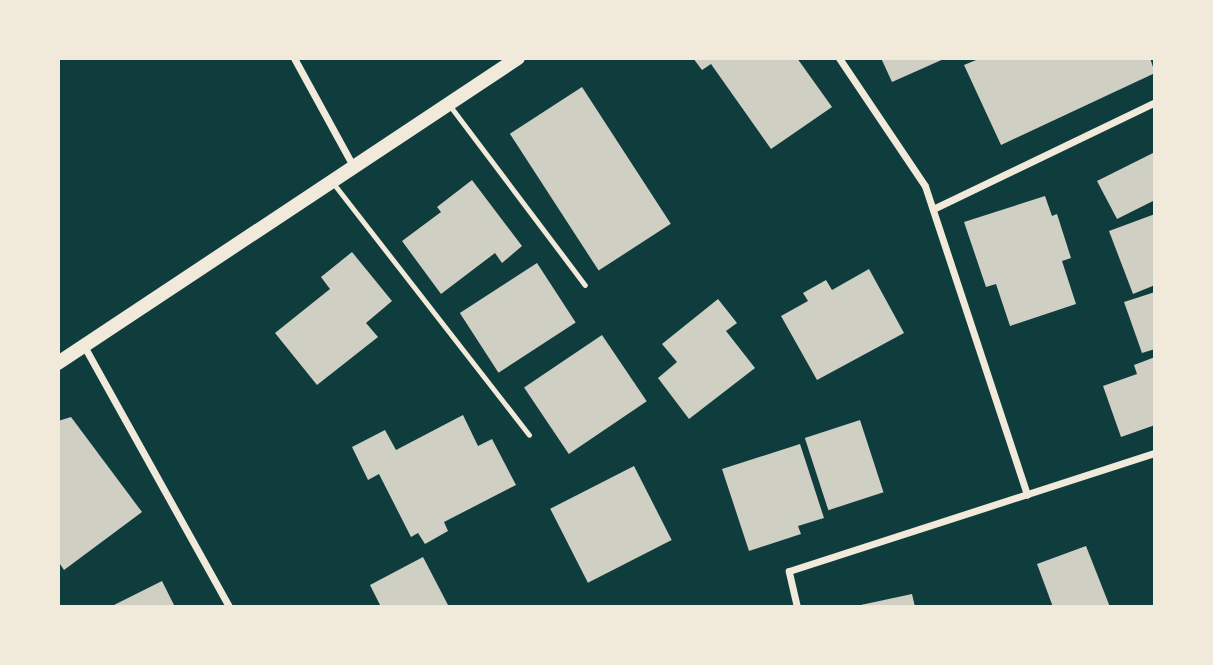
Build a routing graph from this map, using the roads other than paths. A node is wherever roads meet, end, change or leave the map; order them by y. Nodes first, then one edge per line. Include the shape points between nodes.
1 (294, 58) edge
2 (518, 58) edge
3 (839, 58) edge
4 (1155, 102) edge
5 (448, 103) junction
6 (352, 164) junction
7 (330, 180) junction
8 (933, 209) junction
9 (585, 285) dead end
10 (84, 346) junction
11 (58, 363) edge
12 (529, 435) dead end
13 (1155, 453) edge
14 (1027, 495) junction
15 (229, 607) edge
16 (797, 607) edge

1 - 6 street
2 - 5 main road
3 - 8 street via 925,186
4 - 8 street
5 - 6 main road
5 - 9 lane
6 - 7 main road
7 - 10 main road
7 - 12 lane
8 - 14 street
10 - 11 main road
10 - 15 street
13 - 14 street
14 - 16 street via 789,571

